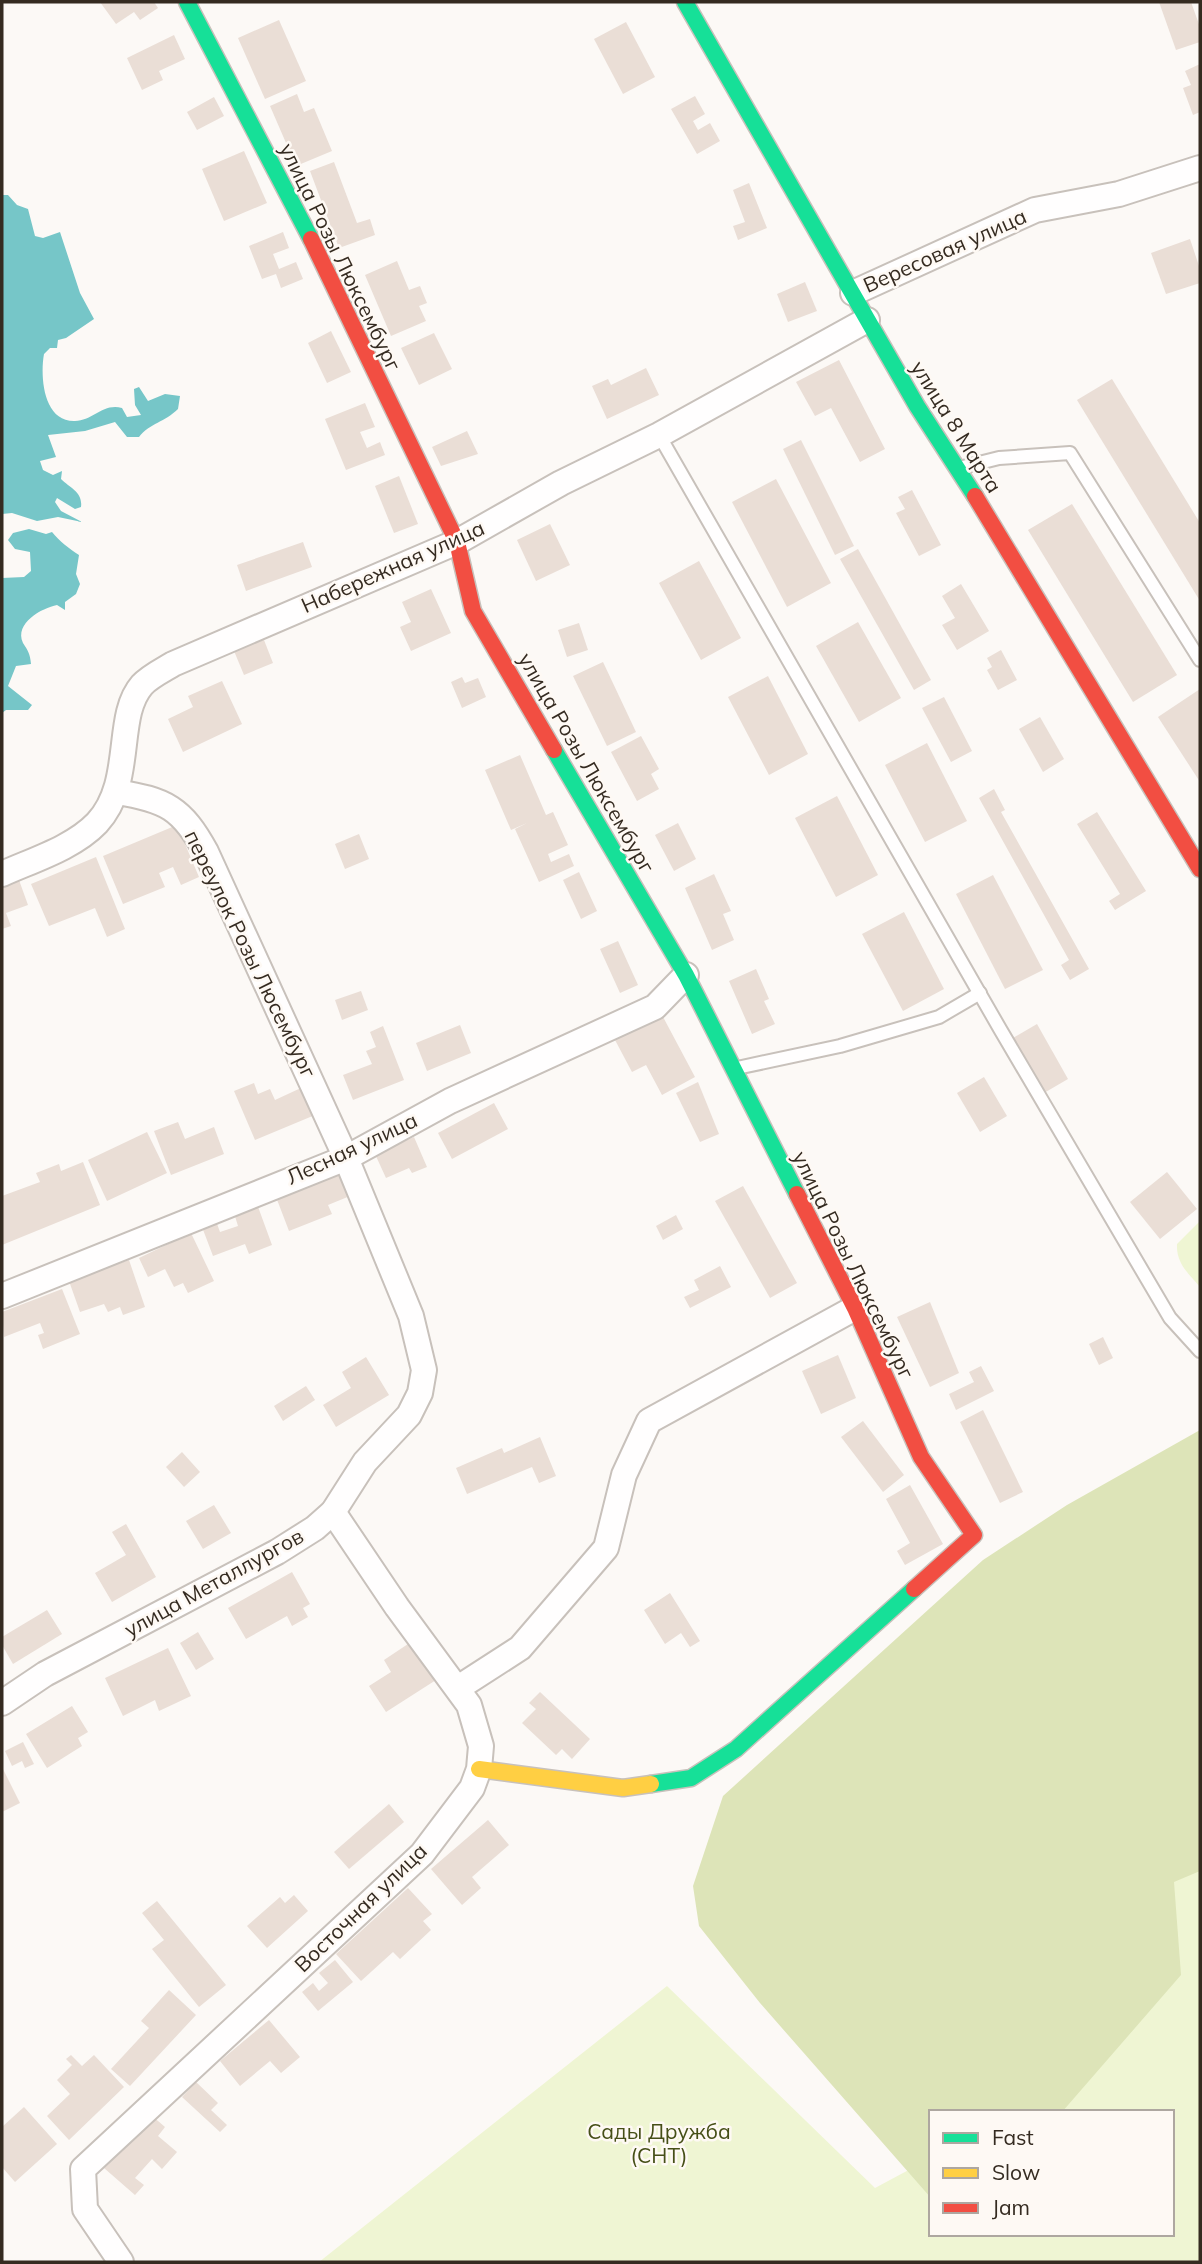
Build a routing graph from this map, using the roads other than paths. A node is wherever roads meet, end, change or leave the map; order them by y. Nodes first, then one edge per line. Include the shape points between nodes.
1 (187, 2) edge
2 (685, 2) edge
3 (1200, 168) edge
4 (853, 293) junction
5 (867, 320) junction
6 (659, 435) junction
7 (957, 469) junction
8 (457, 542) junction
9 (1200, 660) edge
10 (117, 792) junction
11 (1200, 869) edge
12 (2, 874) edge
13 (686, 975) junction
14 (979, 993) junction
15 (733, 1069) junction
16 (346, 1157) junction
17 (2, 1296) edge
18 (855, 1308) junction
19 (1200, 1351) edge
20 (332, 1512) junction
21 (458, 1688) junction
22 (2, 1703) edge
23 (479, 1769) junction
24 (121, 2262) edge

1 - 8 street, улица Розы Люксембург via 300,216
2 - 4 street, улица 8 Марта
3 - 4 street, Вересовая улица via 1119,194 1035,210
4 - 5 street, улица 8 Марта
5 - 6 street, Набережная улица
5 - 7 street, улица 8 Марта
6 - 8 street, Набережная улица
6 - 14 lane
7 - 9 lane via 999,458 1070,453
7 - 11 street, улица 8 Марта
8 - 10 street, Набережная улица via 173,664 147,681 133,705
8 - 13 street, улица Розы Люксембург via 473,611
10 - 12 street, Набережная улица via 96,824 78,837
10 - 16 street, переулок Розы Люсембург via 165,803 194,830
13 - 15 street, улица Розы Люксембург
13 - 16 street, Лесная улица via 655,1007 450,1101
14 - 15 lane via 939,1017 840,1046
14 - 19 lane via 1170,1318
15 - 18 street, улица Розы Люксембург
16 - 17 street, Лесная улица
16 - 20 street, улица Металлургов via 411,1316 424,1370 420,1394 409,1415 365,1462
18 - 21 street via 649,1421 624,1475 606,1548 520,1648
18 - 23 street, улица Розы Люксембург via 921,1457 974,1535 736,1749 691,1777 623,1788
20 - 21 street, Восточная улица
20 - 22 street, улица Металлургов via 277,1552 45,1674
21 - 23 street, Восточная улица via 476,1724 481,1746
23 - 24 street, Восточная улица via 466,1798 422,1854 83,2169 85,2209

